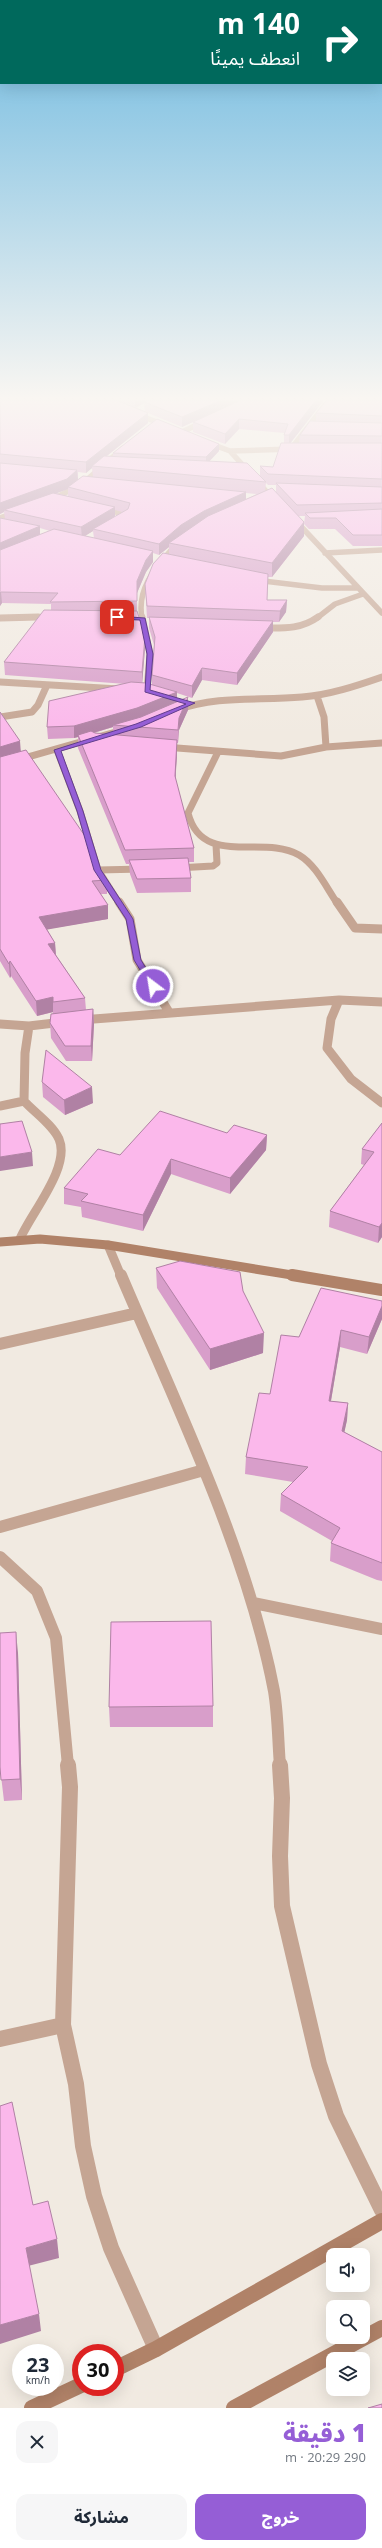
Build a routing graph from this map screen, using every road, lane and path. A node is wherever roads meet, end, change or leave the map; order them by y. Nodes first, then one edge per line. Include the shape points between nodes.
1 (15, 512) edge
2 (113, 512) edge
3 (291, 516) edge
4 (0, 518) edge
5 (296, 520) junction
6 (303, 520) edge
7 (116, 522) edge
8 (183, 537) edge
9 (382, 550) edge
10 (325, 553) junction
11 (153, 559) edge
12 (161, 561) junction
13 (167, 562) edge
14 (251, 579) edge
15 (356, 588) junction
16 (363, 594) junction
17 (382, 613) edge
18 (57, 616) edge
19 (0, 618) edge
20 (135, 618) edge
21 (146, 621) junction
22 (255, 628) edge
23 (382, 676) edge
24 (0, 682) edge
25 (47, 685) junction
26 (125, 689) edge
27 (154, 693) edge
28 (316, 696) junction
29 (184, 701) edge
30 (192, 703) junction
31 (172, 712) edge
32 (0, 717) edge
33 (132, 728) edge
34 (90, 741) junction
35 (113, 743) edge
36 (382, 743) edge
37 (158, 747) edge
38 (326, 747) junction
39 (57, 750) junction
40 (218, 752) junction
41 (0, 765) edge
42 (216, 844) junction
43 (165, 868) edge
44 (150, 869) edge
45 (98, 870) junction
46 (382, 929) edge
47 (339, 1000) junction
48 (382, 1002) edge
49 (169, 1012) junction
50 (0, 1024) edge
51 (29, 1026) junction
52 (24, 1101) junction
53 (382, 1103) edge
54 (0, 1106) edge
55 (20, 1239) junction
56 (0, 1242) edge
57 (108, 1244) junction
58 (382, 1290) edge
59 (137, 1313) junction
60 (0, 1344) edge
61 (204, 1470) junction
62 (0, 1527) edge
63 (0, 1557) edge
64 (253, 1603) junction
65 (382, 1629) edge
66 (63, 2025) junction
67 (0, 2038) edge
68 (382, 2210) edge
69 (382, 2221) edge
70 (382, 2328) edge
71 (156, 2349) junction
72 (124, 2365) edge
73 (72, 2389) edge
74 (32, 2408) edge
75 (234, 2408) edge

1 - 4 street
2 - 7 street via 126,516
3 - 5 street
5 - 6 street
5 - 10 street
8 - 12 street
9 - 10 street
10 - 15 street
11 - 12 street
12 - 13 street
12 - 21 street via 143,590 140,606
14 - 15 street via 322,588
15 - 16 street
16 - 17 street
16 - 22 street via 334,604 307,625 297,628
18 - 19 street
20 - 21 street
21 - 27 street via 150,654 143,690
23 - 28 street via 348,689
24 - 25 street
25 - 26 street
25 - 32 street via 32,712
28 - 30 street via 217,699
28 - 38 street via 324,717
29 - 30 street
30 - 31 street
33 - 34 street
34 - 35 street
34 - 39 street
36 - 38 street
37 - 40 street
38 - 40 street via 281,756
39 - 41 street
39 - 45 street via 80,811
40 - 42 street via 188,813 190,824 198,834
42 - 43 street via 217,863 213,866
42 - 46 street via 237,848 264,846 300,854 310,863 355,928
44 - 45 street
45 - 49 street via 130,919 137,960
47 - 48 street
47 - 49 street
47 - 53 street via 331,1019 328,1048 344,1072 368,1095
49 - 51 street
50 - 51 street
51 - 52 street via 25,1053
52 - 54 street
52 - 55 street via 51,1126 60,1140 62,1154 57,1173 28,1219
55 - 56 street
55 - 57 street
57 - 58 street
57 - 59 street
59 - 60 street
59 - 61 street
61 - 62 street
61 - 64 street
63 - 66 street via 37,1591 56,1638 70,1787
64 - 65 street
64 - 68 street via 274,1692 282,1798 282,1906 296,1973 319,2064 336,2116
66 - 67 street
66 - 71 street via 76,2084 82,2146 94,2196 112,2248
69 - 71 street
70 - 75 street
71 - 72 street
73 - 74 street

